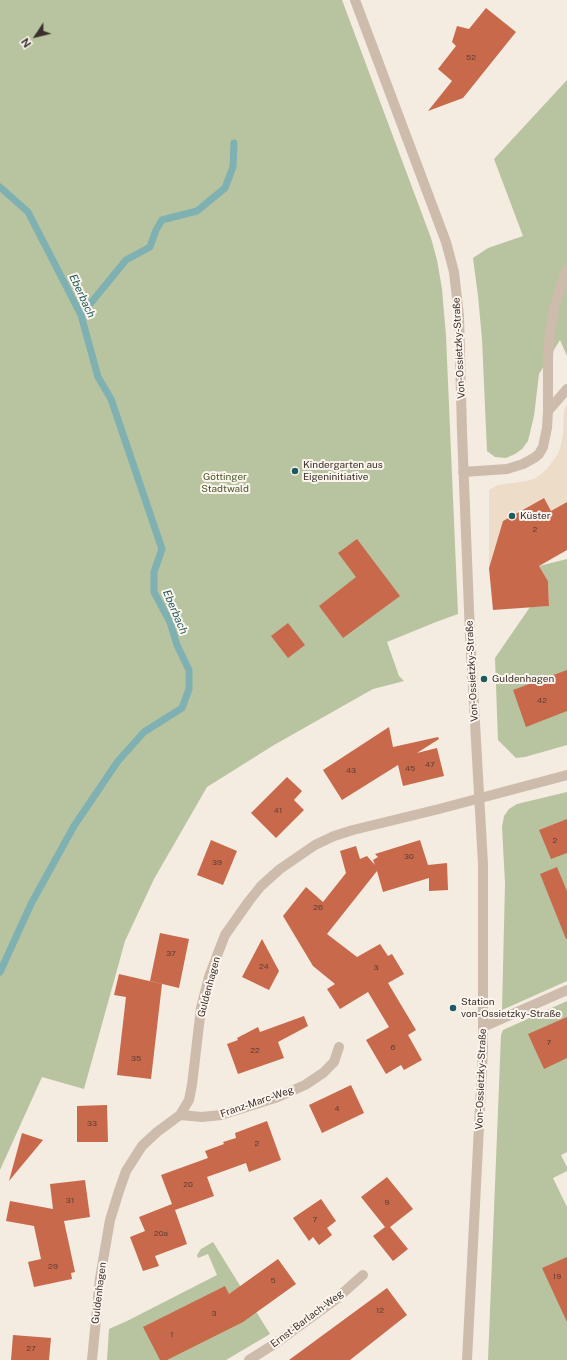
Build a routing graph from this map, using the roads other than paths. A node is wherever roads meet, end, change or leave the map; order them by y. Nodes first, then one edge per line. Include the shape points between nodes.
1 (355, 0) edge
2 (567, 269) edge
3 (567, 389) edge
4 (548, 411) junction
5 (463, 472) junction
6 (567, 775) edge
7 (480, 798) junction
8 (567, 990) edge
9 (483, 1027) junction
10 (339, 1047) dead end
11 (180, 1115) junction
12 (362, 1275) dead end
13 (92, 1360) edge
14 (250, 1360) edge
15 (467, 1360) edge

1 - 5 street, Von-Ossietzky-Straße via 446,242 454,272 459,316
2 - 4 street via 554,308 550,333
3 - 4 street
4 - 5 street via 543,447 534,458 507,469
5 - 7 street, Von-Ossietzky-Straße
6 - 7 street, Guldenhagen
7 - 9 street, Von-Ossietzky-Straße via 483,851
7 - 11 street, Guldenhagen via 334,836 296,857 261,886 236,918 218,953 201,1008 189,1100
8 - 9 street
9 - 15 street, Von-Ossietzky-Straße
10 - 11 street, Franz-Marc-Weg via 334,1062 323,1073 305,1085 278,1097 221,1115
11 - 13 street, Guldenhagen via 142,1146 126,1172 119,1191 110,1220 100,1278
12 - 14 street, Ernst-Barlach-Weg via 335,1300

